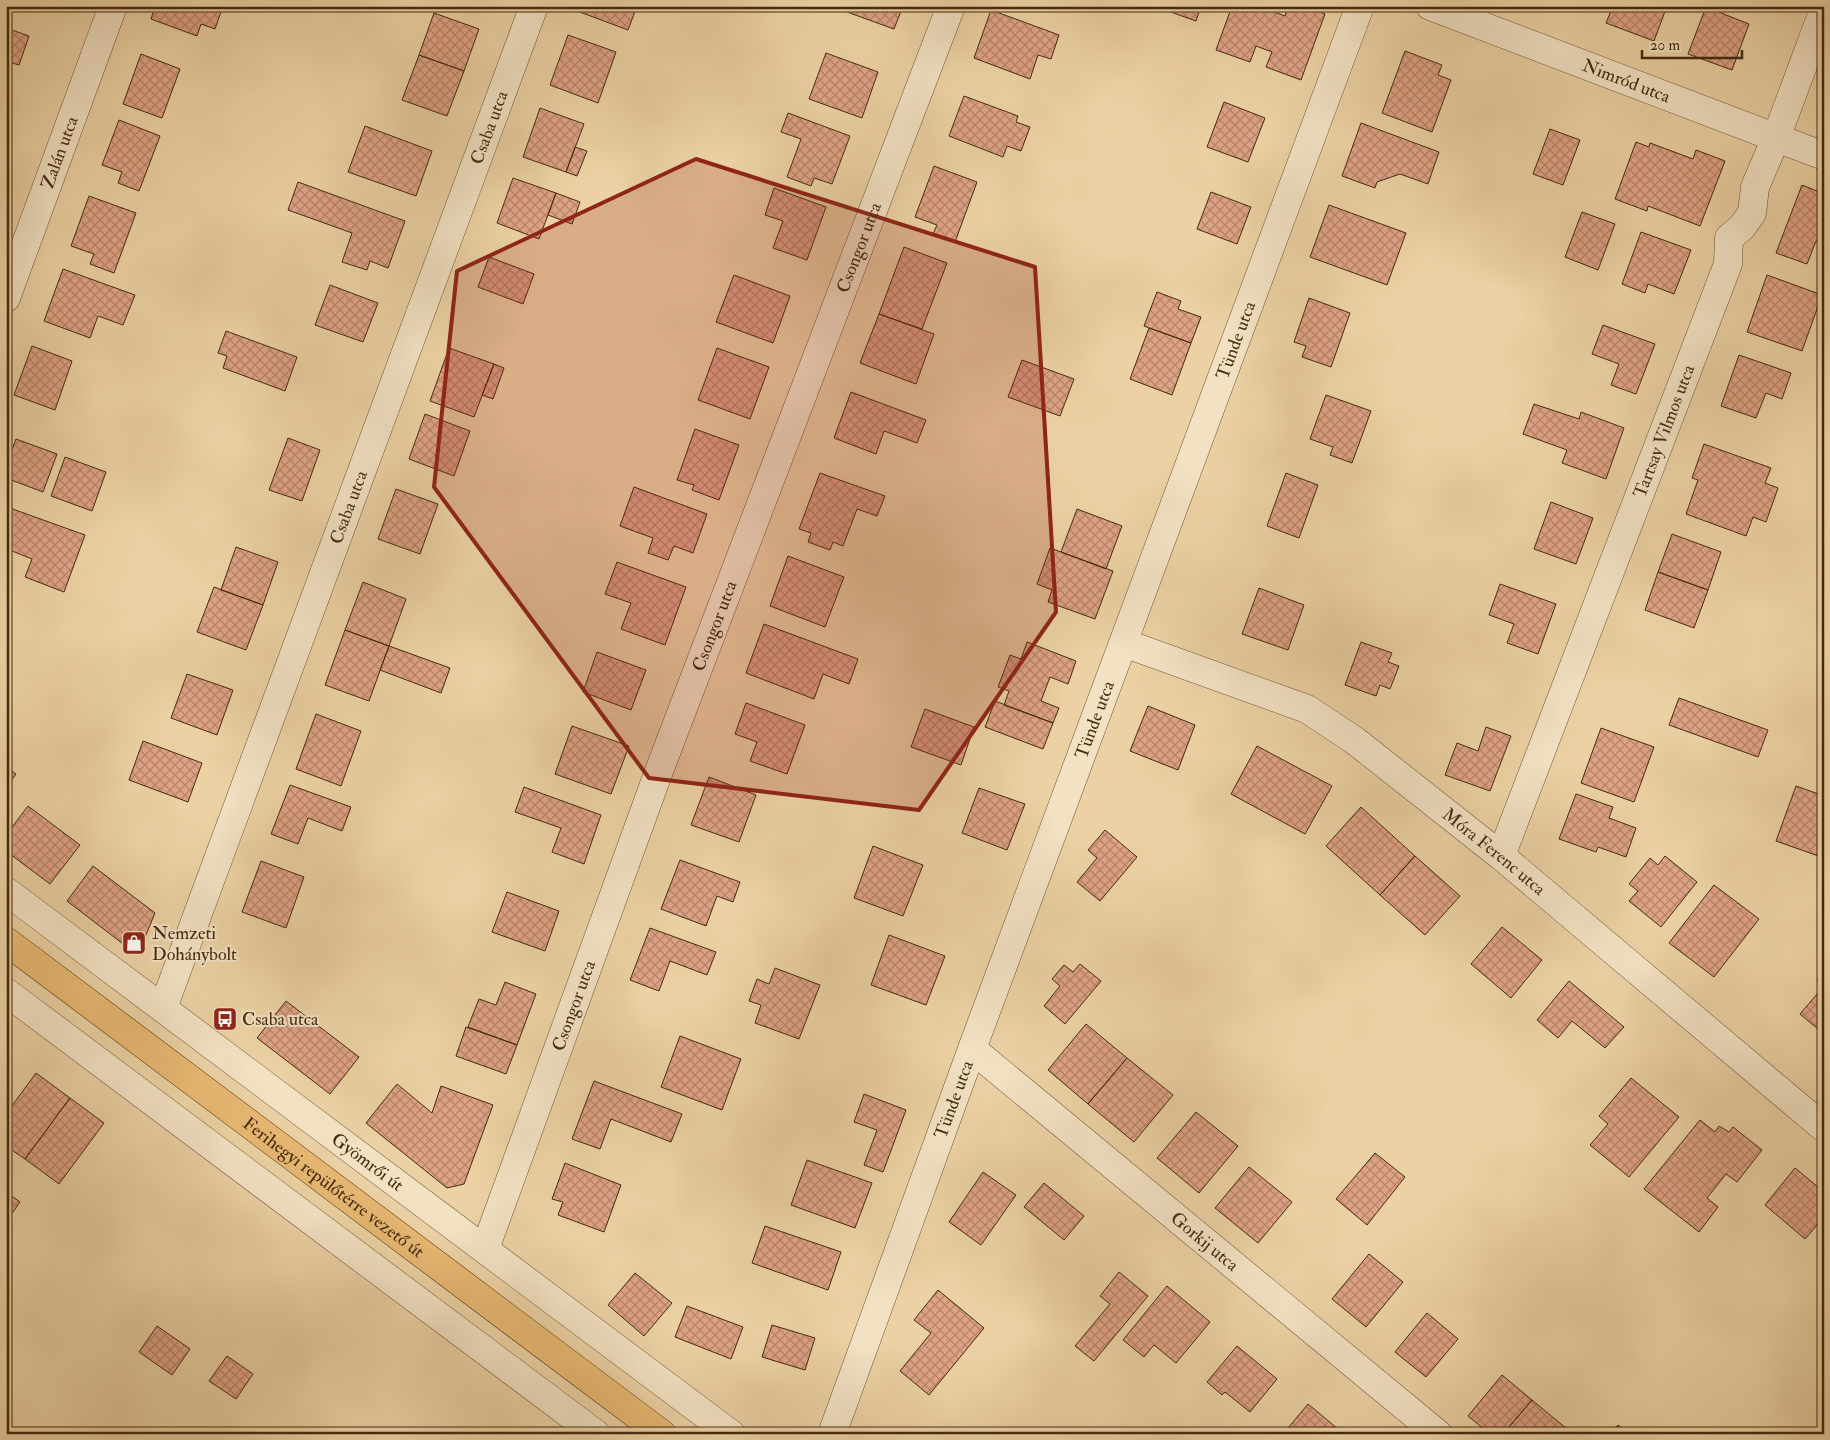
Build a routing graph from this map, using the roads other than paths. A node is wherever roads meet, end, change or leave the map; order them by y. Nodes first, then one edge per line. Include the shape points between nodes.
1 (113, 6) edge
2 (534, 6) edge
3 (952, 6) edge
4 (1360, 6) edge
5 (1430, 6) edge
6 (1824, 9) edge
7 (1776, 138) junction
8 (1824, 156) edge
9 (6, 298) edge
10 (1124, 643) junction
11 (1501, 856) junction
12 (6, 891) edge
13 (6, 941) edge
14 (6, 992) edge
15 (163, 1008) junction
16 (972, 1049) junction
17 (1824, 1128) edge
18 (485, 1249) junction
19 (596, 1434) edge
20 (662, 1434) edge
21 (731, 1434) edge
22 (832, 1434) edge
23 (1438, 1434) edge

1 - 9 street, Zalán utca
2 - 15 street, Csaba utca
3 - 18 street, Csongor utca via 659,771
4 - 10 street, Tünde utca
5 - 7 street, Nimród utca
6 - 7 street, Tartsay Vilmos utca
7 - 8 street, Nimród utca
7 - 11 street, Tartsay Vilmos utca via 1755,187 1752,213 1729,238 1728,264
10 - 11 street, Móra Ferenc utca via 1307,709 1354,740
10 - 16 street, Tünde utca
11 - 17 street, Móra Ferenc utca
12 - 15 street, Gyömrői út
13 - 20 main road, Ferihegyi repülőtérre vezető út
14 - 19 street
15 - 18 street, Gyömrői út
16 - 22 street, Tünde utca
16 - 23 street, Gorkij utca
18 - 21 street, Gyömrői út

